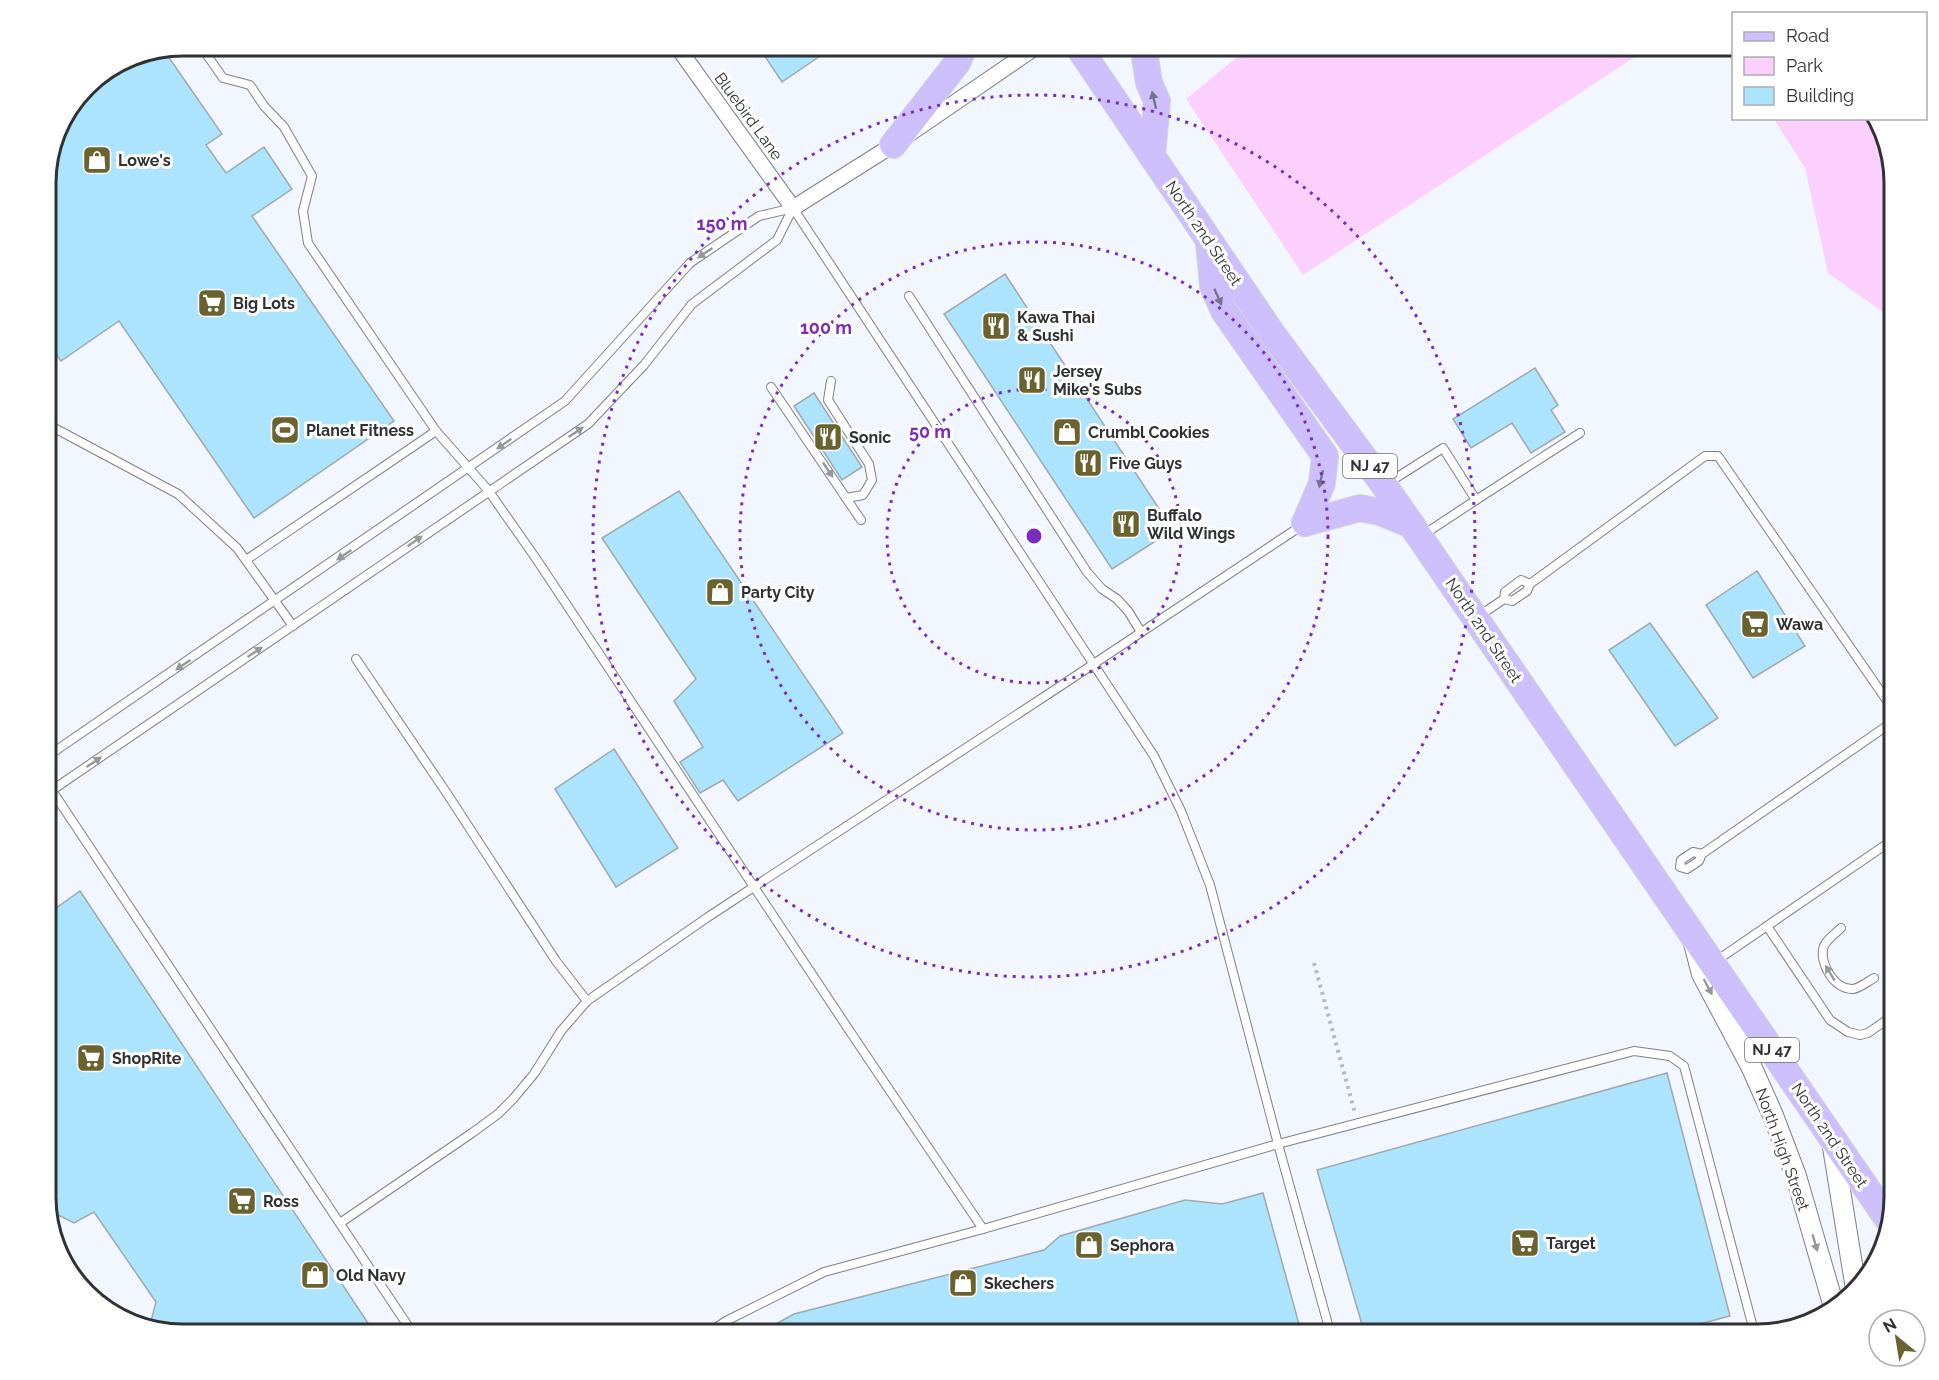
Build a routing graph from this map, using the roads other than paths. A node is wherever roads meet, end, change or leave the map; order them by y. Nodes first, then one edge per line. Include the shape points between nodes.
1 (208, 56) edge
2 (684, 56) edge
3 (960, 56) edge
4 (1023, 56) edge
5 (1084, 56) edge
6 (1145, 56) edge
7 (892, 145) junction
8 (1152, 156) junction
9 (793, 208) junction
10 (1208, 240) junction
11 (909, 296) dead end
12 (831, 381) dead end
13 (771, 387) dead end
14 (56, 429) edge
15 (436, 430) junction
16 (1580, 433) dead end
17 (468, 470) junction
18 (1384, 485) junction
19 (488, 490) junction
20 (846, 498) junction
21 (1476, 500) junction
22 (861, 520) dead end
23 (1305, 523) junction
24 (1416, 531) junction
25 (246, 560) junction
26 (1530, 584) junction
27 (1504, 599) junction
28 (276, 601) junction
29 (1475, 618) junction
30 (293, 626) junction
31 (1141, 632) junction
32 (356, 659) dead end
33 (1094, 664) junction
34 (1884, 697) edge
35 (1884, 728) edge
36 (56, 751) edge
37 (56, 788) edge
38 (56, 803) edge
39 (1884, 846) edge
40 (1702, 854) dead end
41 (754, 887) junction
42 (1767, 926) junction
43 (1841, 928) dead end
44 (1691, 931) junction
45 (1713, 963) junction
46 (1874, 978) dead end
47 (586, 1001) junction
48 (1884, 1022) edge
49 (1832, 1137) junction
50 (1278, 1144) junction
51 (1882, 1211) edge
52 (340, 1223) junction
53 (983, 1229) junction
54 (1854, 1278) edge
55 (1832, 1300) edge
56 (407, 1324) edge
57 (722, 1324) edge
58 (1328, 1324) edge
59 (1752, 1324) edge

1 - 15 lane via 223,78 250,85 284,127 312,176 303,211 308,243
2 - 9 street, Bluebird Lane
3 - 7 main road
4 - 7 street
5 - 8 main road, North 2nd Street / NJ 47
8 -> 6 main road via 1157,101 1149,83
7 - 9 street
8 - 10 main road, North 2nd Street / NJ 47
9 -> 17 lane via 759,216 690,263 565,401
19 -> 9 lane via 588,424 644,364 692,304 777,240
9 - 33 lane
10 - 18 main road, North 2nd Street / NJ 47
10 -> 23 main road via 1213,286 1224,311 1325,456 1322,483
11 - 31 lane via 1087,572 1128,611
12 - 20 lane via 828,400 869,464 872,480 863,495
13 -> 20 lane
14 - 25 lane via 178,495
15 - 17 lane
15 - 25 lane
16 - 21 lane
17 - 19 lane
17 -> 28 lane
18 - 21 lane via 1443,448
18 - 24 main road, North 2nd Street / NJ 47
30 -> 19 lane
19 - 41 lane
20 - 22 lane
21 - 24 lane
23 - 24 main road via 1360,508 1380,512
23 - 31 lane
24 - 29 main road, North 2nd Street / NJ 47
25 - 28 lane
26 - 27 lane via 1527,591 1512,601
26 - 27 lane via 1521,580 1505,592
26 - 34 lane via 1705,456 1718,456
27 - 29 lane
28 - 30 lane
28 -> 36 lane
29 - 44 main road, North 2nd Street / NJ 47
37 -> 30 lane
31 - 33 lane
32 - 47 lane
33 - 41 lane
33 - 50 lane via 1154,756 1210,885
35 - 40 lane
38 - 52 lane
39 - 42 lane
41 - 47 lane
41 - 53 lane
42 - 45 lane
42 - 48 lane via 1830,1020 1860,1035
46 -> 43 lane via 1856,989 1848,989 1831,977 1823,955 1824,945
44 - 45 main road, North 2nd Street / NJ 47
44 -> 55 street, North High Street via 1702,974 1772,1113 1796,1176
45 - 49 main road, North 2nd Street / NJ 47
47 - 52 lane via 561,1030 534,1074 498,1114
49 - 51 main road, North 2nd Street / NJ 47
49 - 54 street
50 - 53 lane
50 - 58 lane
50 - 59 lane via 1634,1051 1670,1056 1684,1066
52 - 56 lane
53 - 57 lane via 824,1272

